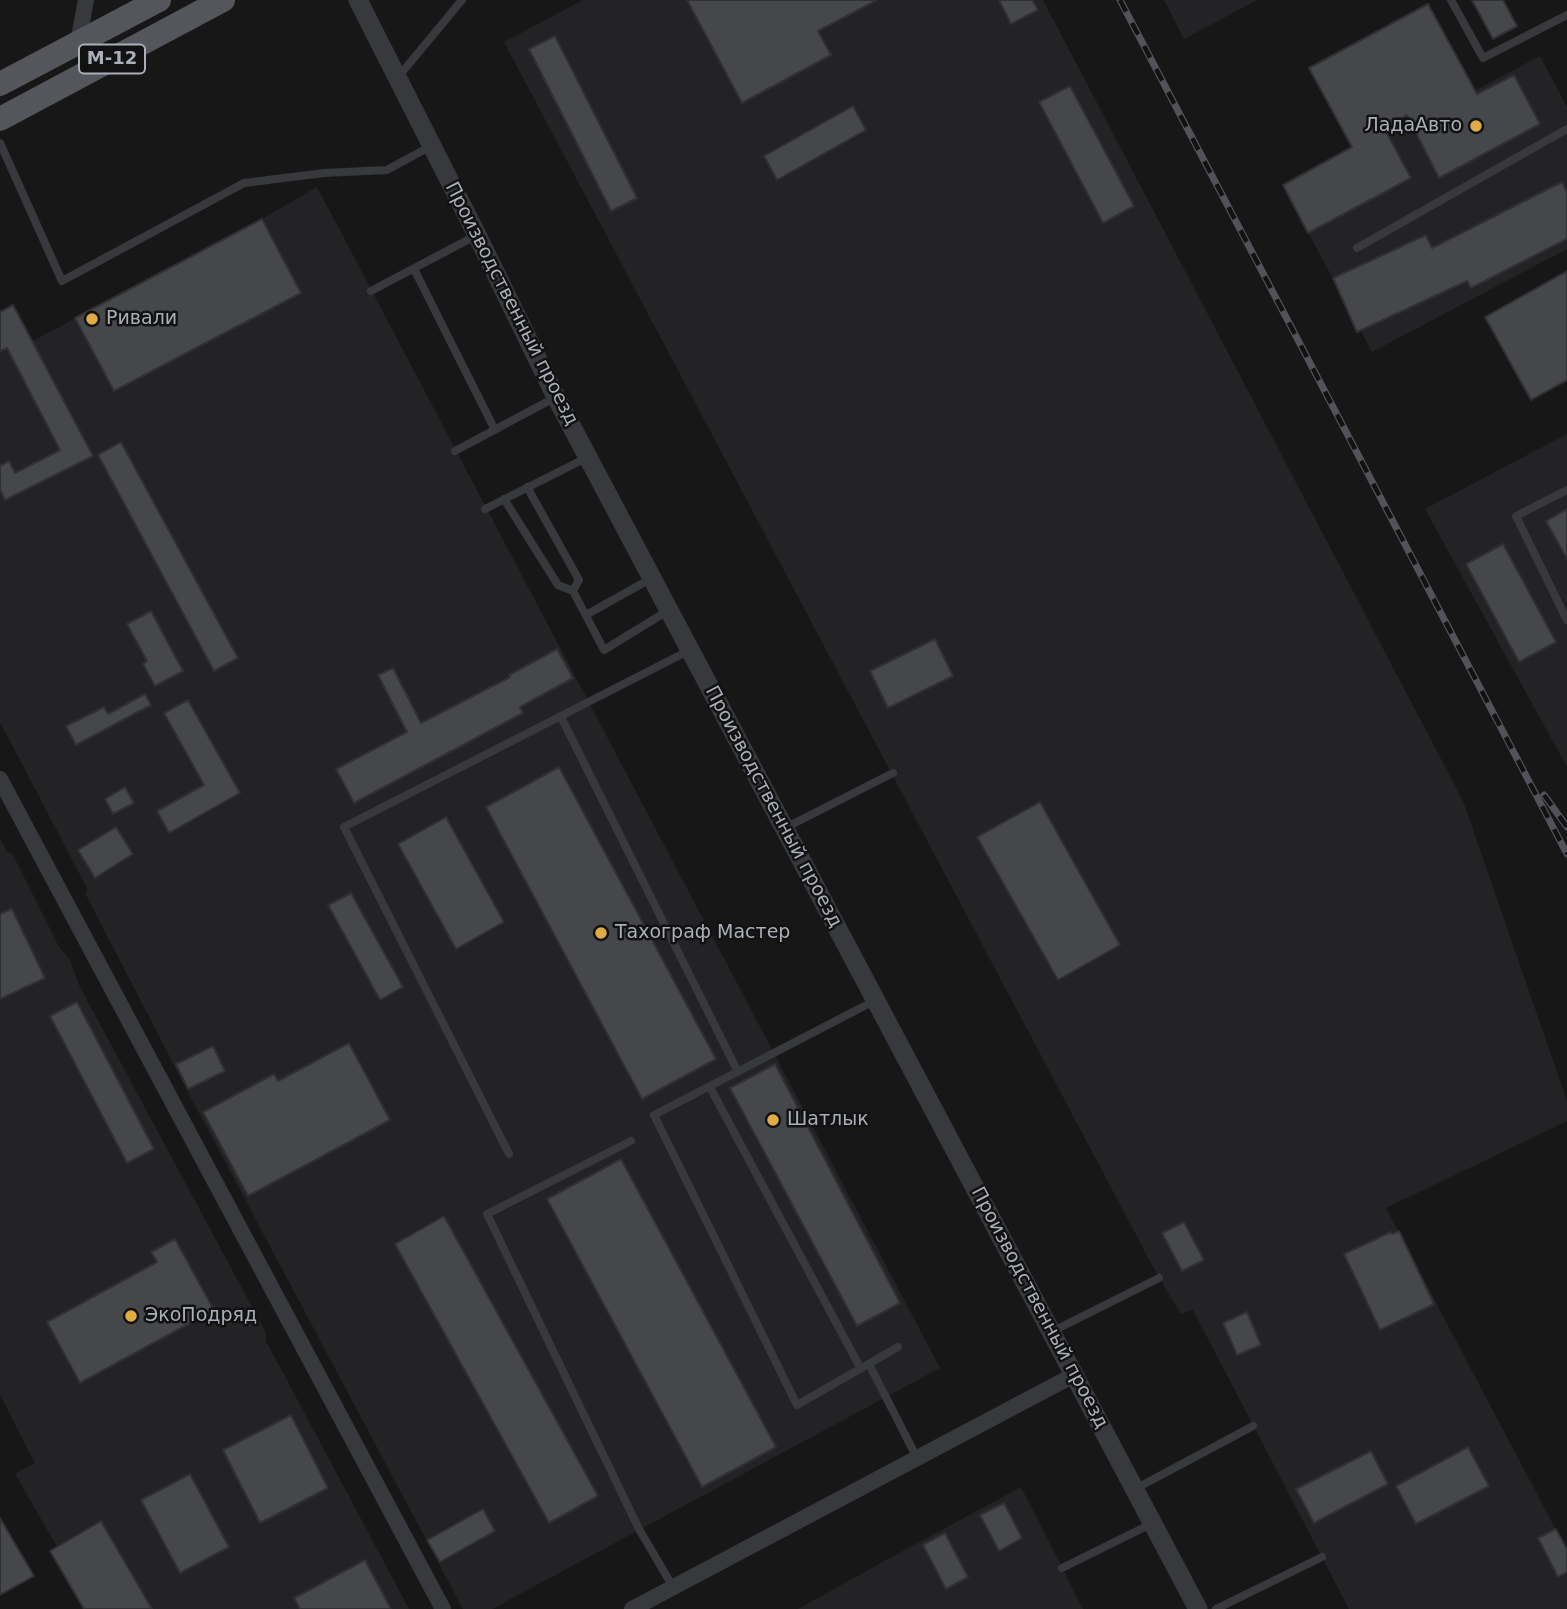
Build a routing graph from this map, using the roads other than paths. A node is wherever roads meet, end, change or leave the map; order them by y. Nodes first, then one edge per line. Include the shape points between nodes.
1 (86, 0) edge
2 (159, 0) edge
3 (223, 0) edge
4 (358, 0) edge
5 (462, 0) edge
6 (1451, 0) edge
7 (1567, 15) edge
8 (78, 43) junction
9 (397, 78) junction
10 (0, 84) edge
11 (0, 119) edge
12 (1567, 129) edge
13 (0, 143) edge
14 (432, 146) junction
15 (477, 235) junction
16 (1357, 248) dead end
17 (414, 269) junction
18 (371, 291) dead end
19 (556, 397) junction
20 (495, 430) junction
21 (455, 451) dead end
22 (588, 457) junction
23 (527, 487) junction
24 (1567, 490) edge
25 (504, 499) junction
26 (485, 509) dead end
27 (652, 578) junction
28 (573, 591) junction
29 (669, 610) junction
30 (586, 615) junction
31 (1567, 620) edge
32 (690, 650) junction
33 (561, 717) junction
34 (893, 773) dead end
35 (0, 779) edge
36 (785, 828) junction
37 (876, 1000) junction
38 (738, 1072) junction
39 (712, 1091) dead end
40 (631, 1141) dead end
41 (509, 1154) dead end
42 (1159, 1278) dead end
43 (1052, 1332) junction
44 (898, 1347) dead end
45 (865, 1366) junction
46 (1074, 1375) junction
47 (1253, 1426) dead end
48 (917, 1458) junction
49 (1135, 1489) junction
50 (1153, 1523) junction
51 (1322, 1557) dead end
52 (1062, 1568) dead end
53 (673, 1587) junction
54 (443, 1609) edge
55 (632, 1609) edge
56 (1198, 1609) edge
57 (1216, 1609) edge

1 - 8 street
2 - 8 main road, М-12
3 - 11 main road, М-12
4 - 9 street, Производственный проезд
5 - 9 lane
6 - 7 lane via 1483,58
8 - 10 main road, М-12
9 - 14 street, Производственный проезд
12 - 16 lane
13 - 14 lane via 62,281 244,183 387,170
14 - 15 street, Производственный проезд
15 - 17 lane
15 - 19 street, Производственный проезд
17 - 18 lane
17 - 20 lane
19 - 20 lane
19 - 22 street, Производственный проезд
20 - 21 lane
22 - 23 lane
22 - 27 street, Производственный проезд
23 - 25 lane
23 - 28 lane via 579,580
24 - 31 lane via 1516,516
25 - 26 lane
25 - 28 lane via 558,585
27 - 29 street, Производственный проезд
27 - 30 lane
28 - 30 lane
29 - 30 lane via 604,650
29 - 32 street, Производственный проезд
32 - 33 lane
32 - 36 street, Производственный проезд
33 - 38 lane
33 - 41 lane via 344,827
34 - 36 lane
35 - 54 street
36 - 37 street, Производственный проезд
37 - 38 lane
37 - 43 street, Производственный проезд
38 - 45 lane via 654,1115 797,1405
39 - 45 lane
40 - 53 lane via 487,1214 639,1529
42 - 43 lane
43 - 46 street, Производственный проезд
44 - 45 lane
45 - 48 lane
46 - 48 street
46 - 49 street, Производственный проезд
47 - 49 lane
48 - 53 street
49 - 50 street, Производственный проезд
50 - 52 lane
50 - 56 street, Производственный проезд
51 - 57 lane
53 - 55 street

